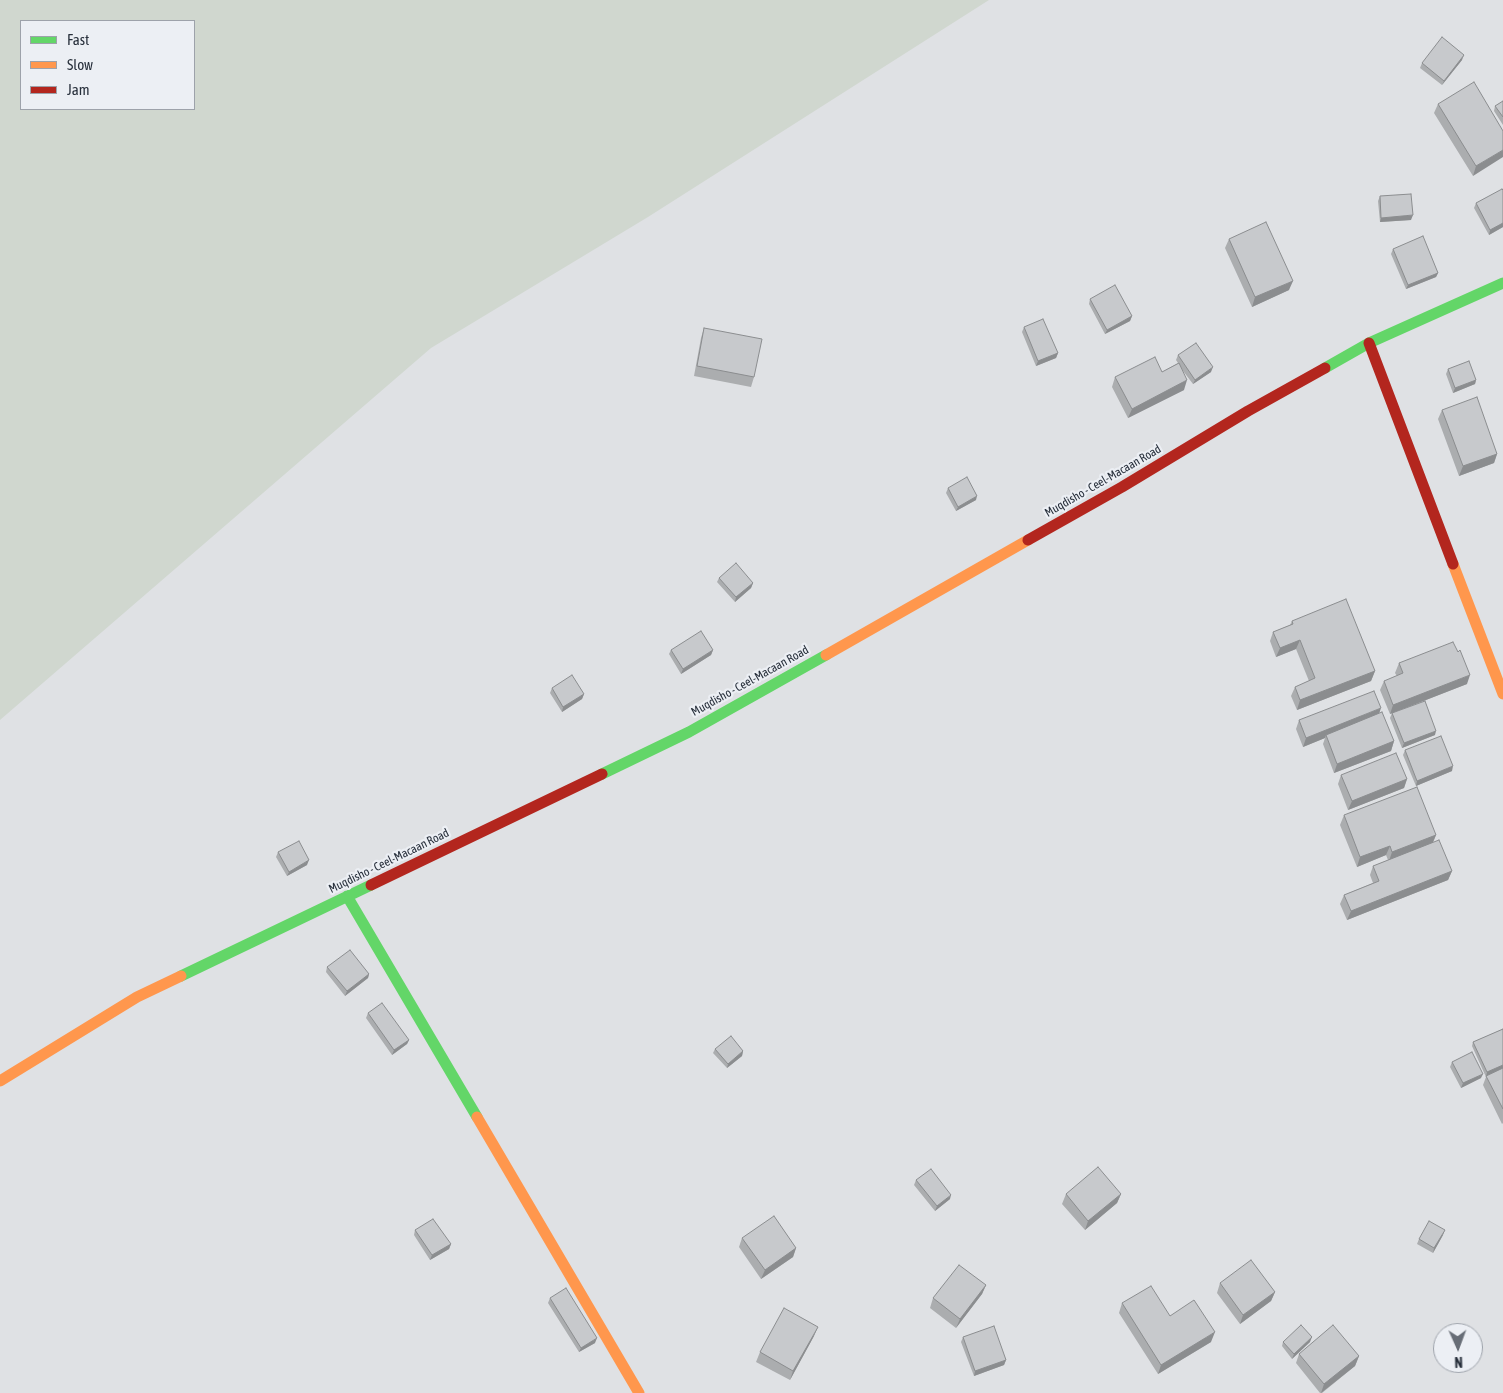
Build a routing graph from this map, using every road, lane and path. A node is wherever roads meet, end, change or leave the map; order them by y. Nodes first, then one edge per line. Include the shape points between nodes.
1 (1503, 283) edge
2 (1369, 343) junction
3 (1503, 694) edge
4 (347, 896) junction
5 (0, 1081) edge
6 (639, 1393) edge

1 - 2 street, Muqdisho - Ceel-Macaan Road
2 - 3 street
2 - 4 street, Muqdisho - Ceel-Macaan Road via 689,732
4 - 5 street, Muqdisho - Ceel-Macaan Road via 138,997
4 - 6 street

